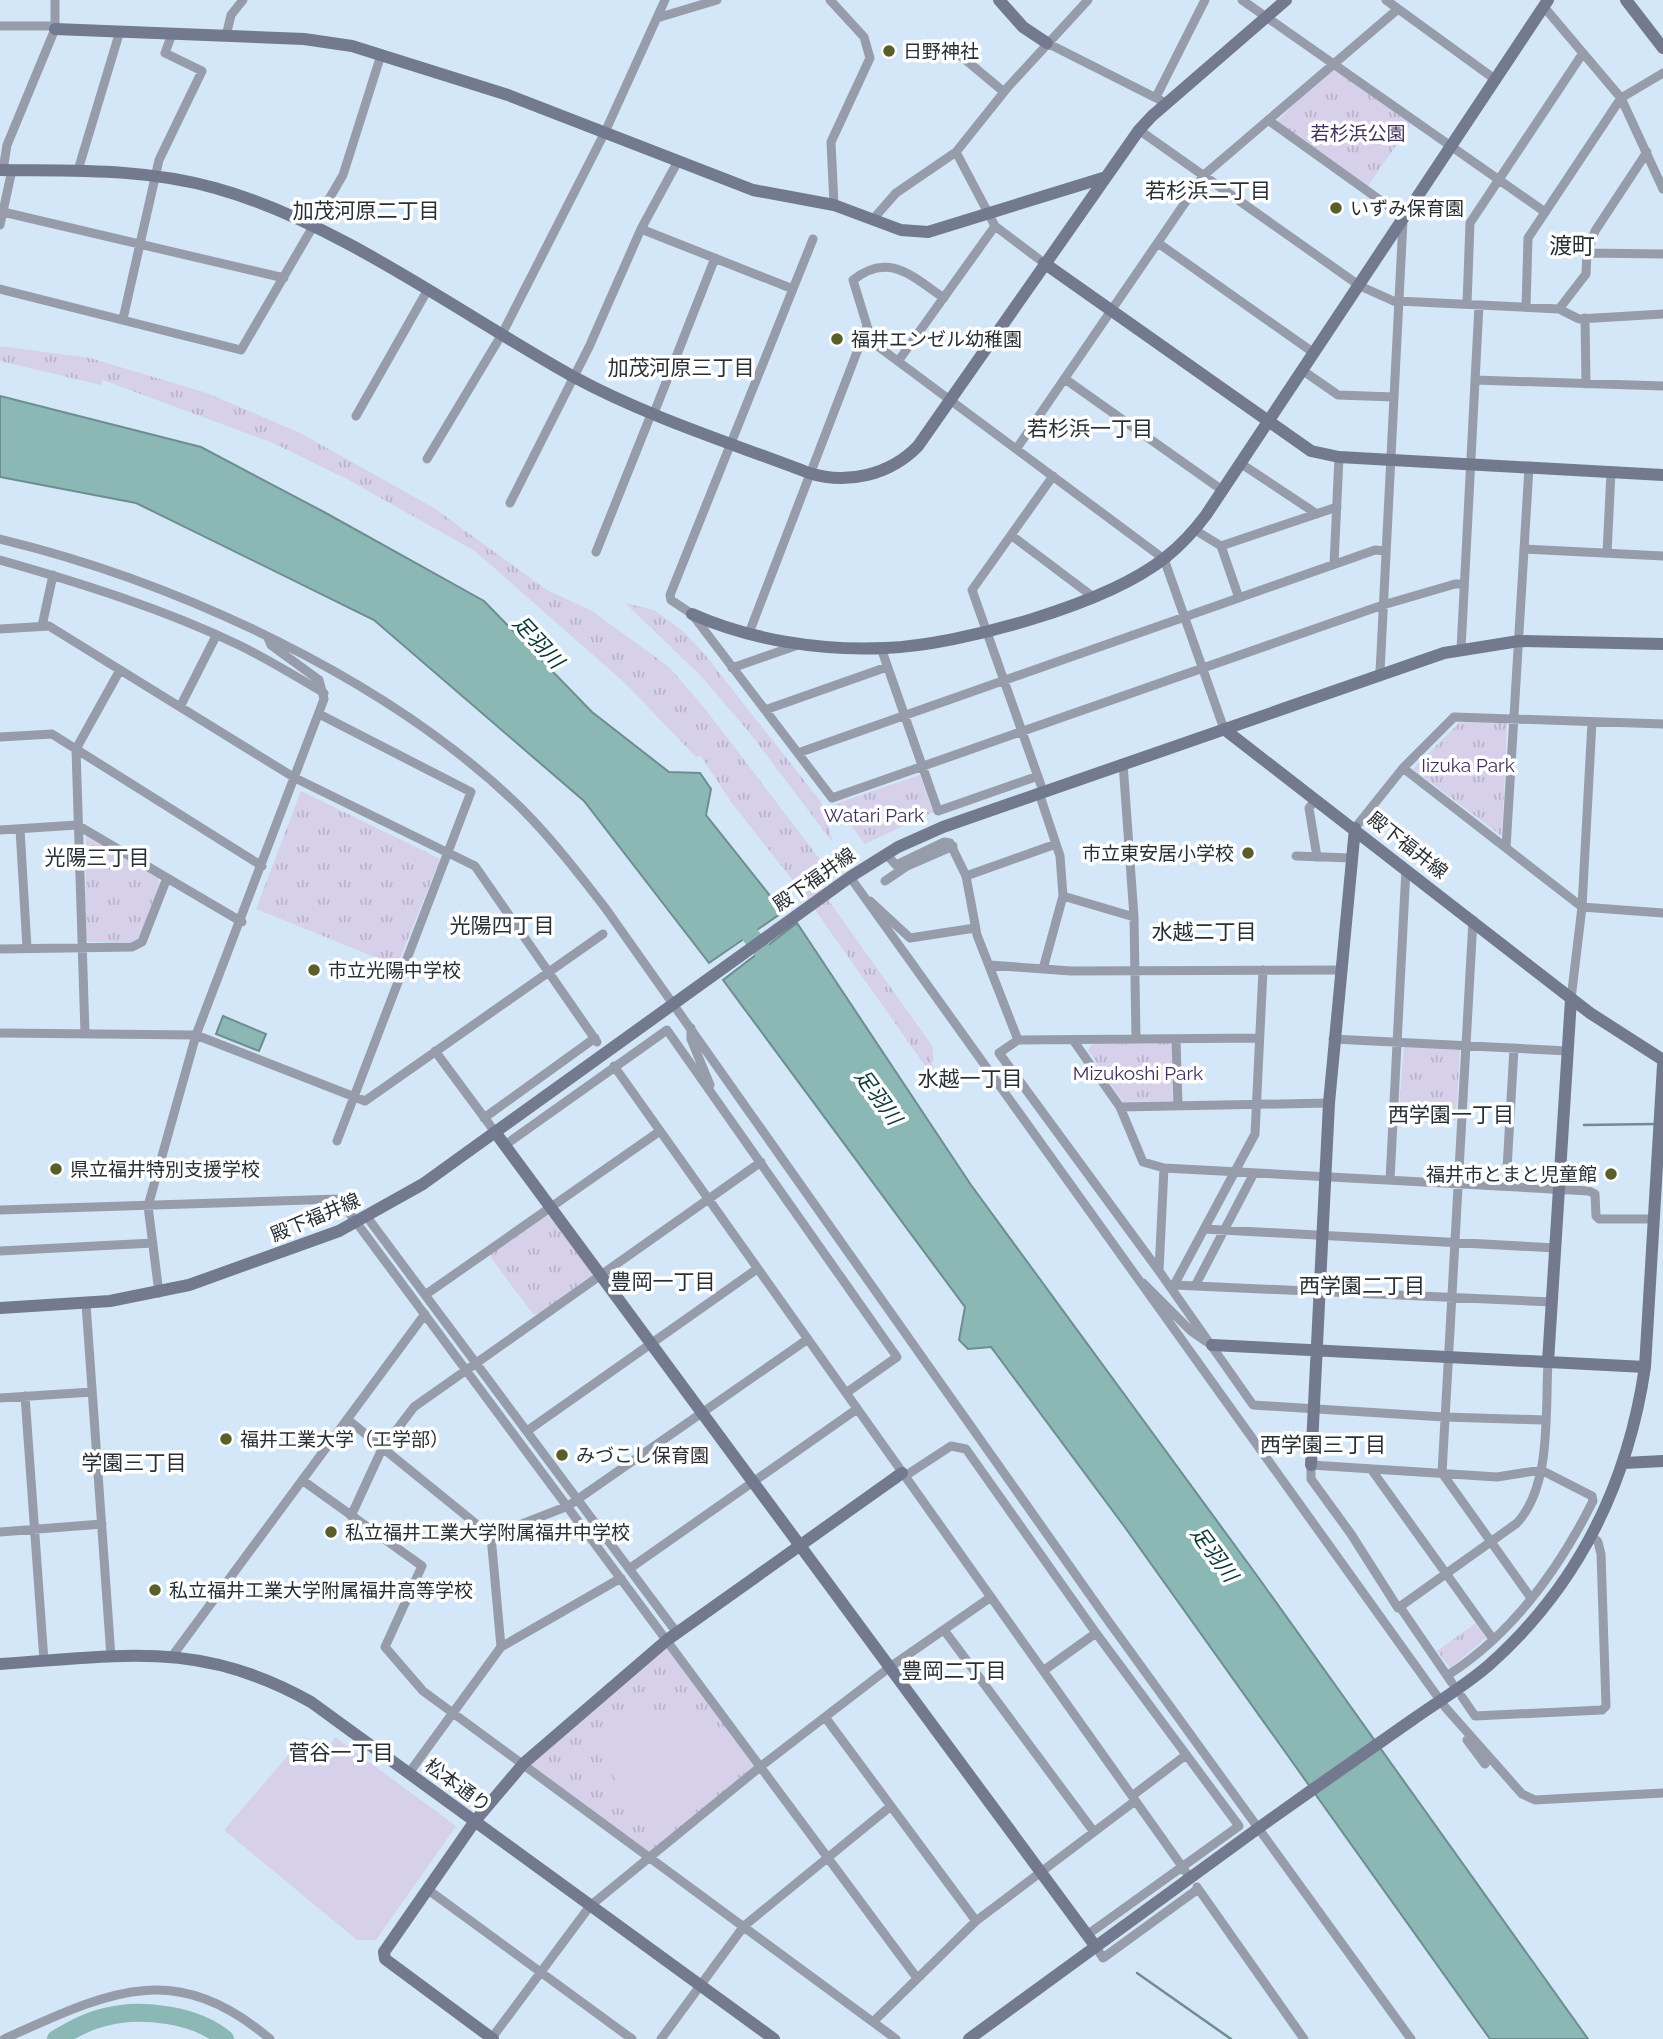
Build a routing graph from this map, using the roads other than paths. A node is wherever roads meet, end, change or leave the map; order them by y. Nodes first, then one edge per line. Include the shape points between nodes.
1 (55, 0) edge
2 (243, 0) edge
3 (665, 0) edge
4 (717, 0) edge
5 (830, 0) edge
6 (999, 0) edge
7 (1088, 0) edge
8 (1205, 0) edge
9 (1242, 0) edge
10 (1286, 0) edge
11 (1386, 0) edge
12 (1626, 0) edge
13 (1546, 3) edge
14 (1398, 9) junction
15 (657, 18) junction
16 (1267, 18) junction
17 (0, 26) edge
18 (55, 27) junction
19 (120, 31) junction
20 (173, 34) junction
21 (226, 36) junction
22 (1047, 43) junction
23 (949, 46) dead end
24 (1663, 48) edge
25 (1583, 53) junction
26 (381, 55) junction
27 (1332, 64) junction
28 (1663, 73) edge
29 (1496, 80) junction
30 (1004, 92) junction
31 (1621, 99) junction
32 (1161, 100) junction
33 (1268, 120) junction
34 (1139, 130) junction
35 (606, 132) junction
36 (1450, 148) junction
37 (956, 152) junction
38 (1647, 152) junction
39 (678, 161) junction
40 (5, 170) edge
41 (78, 170) junction
42 (156, 174) junction
43 (1204, 175) junction
44 (1103, 178) junction
45 (1498, 180) junction
46 (1663, 189) edge
47 (834, 205) junction
48 (3, 212) junction
49 (1545, 212) junction
50 (988, 213) junction
51 (874, 218) junction
52 (1404, 220) junction
53 (0, 225) edge
54 (995, 226) junction
55 (314, 228) junction
56 (641, 229) junction
57 (813, 239) dead end
58 (1158, 243) junction
59 (140, 245) junction
60 (1587, 253) junction
61 (1663, 254) edge
62 (715, 258) junction
63 (1044, 263) junction
64 (284, 278) junction
65 (1360, 286) junction
66 (0, 289) edge
67 (793, 289) junction
68 (427, 291) junction
69 (944, 298) junction
70 (1398, 302) junction
71 (1467, 304) junction
72 (1479, 305) junction
73 (1526, 307) junction
74 (1559, 309) junction
75 (1111, 312) junction
76 (1663, 314) edge
77 (1585, 318) junction
78 (123, 319) junction
79 (867, 327) junction
80 (502, 334) junction
81 (1314, 353) junction
82 (899, 360) junction
83 (1302, 370) junction
84 (575, 377) junction
85 (1065, 379) junction
86 (1475, 380) junction
87 (1586, 384) junction
88 (1663, 386) edge
89 (1394, 397) junction
90 (952, 399) junction
91 (653, 413) junction
92 (356, 416) dead end
93 (1267, 422) junction
94 (732, 443) junction
95 (1017, 448) junction
96 (1339, 457) junction
97 (427, 459) dead end
98 (1391, 459) junction
99 (1240, 463) junction
100 (1470, 464) junction
101 (1529, 467) junction
102 (1611, 472) junction
103 (809, 473) junction
104 (1663, 475) edge
105 (1053, 476) junction
106 (1222, 490) junction
107 (510, 503) dead end
108 (1337, 507) junction
109 (1317, 514) junction
110 (1195, 530) junction
111 (1011, 535) junction
112 (0, 539) edge
113 (1222, 547) junction
114 (1524, 549) junction
115 (1386, 551) junction
116 (596, 552) dead end
117 (1607, 553) junction
118 (1663, 556) edge
119 (1164, 559) junction
120 (0, 560) edge
121 (1334, 564) junction
122 (53, 576) junction
123 (1464, 584) junction
124 (1091, 596) junction
125 (1239, 598) junction
126 (1383, 605) junction
127 (692, 614) junction
128 (1185, 616) junction
129 (42, 626) junction
130 (0, 629) edge
131 (986, 631) junction
132 (749, 633) junction
133 (216, 636) junction
134 (267, 637) junction
135 (1519, 641) junction
136 (803, 643) junction
137 (1663, 644) edge
138 (881, 648) junction
139 (1461, 649) junction
140 (1203, 666) junction
141 (887, 667) junction
142 (732, 668) junction
143 (120, 670) junction
144 (1380, 672) junction
145 (1004, 680) junction
146 (324, 693) junction
147 (180, 707) junction
148 (765, 710) junction
149 (319, 714) junction
150 (902, 716) junction
151 (1513, 719) junction
152 (1592, 722) junction
153 (1663, 724) edge
154 (1224, 729) junction
155 (1022, 731) junction
156 (0, 737) edge
157 (76, 749) junction
158 (799, 752) junction
159 (1123, 763) junction
160 (922, 766) junction
161 (1403, 768) junction
162 (1038, 776) junction
163 (295, 778) junction
164 (1041, 792) junction
165 (1315, 799) junction
166 (77, 825) junction
167 (20, 828) junction
168 (1355, 828) junction
169 (0, 830) edge
170 (1056, 844) junction
171 (953, 846) junction
172 (1506, 848) junction
173 (448, 853) junction
174 (886, 854) junction
175 (1296, 856) dead end
176 (1317, 856) junction
177 (1351, 858) junction
178 (262, 866) junction
179 (1406, 869) junction
180 (966, 876) junction
181 (850, 877) junction
182 (167, 878) junction
183 (885, 881) dead end
184 (1063, 896) junction
185 (865, 898) junction
186 (1582, 907) junction
187 (1663, 913) edge
188 (1134, 917) junction
189 (1473, 920) junction
190 (242, 922) junction
191 (975, 928) junction
192 (603, 934) dead end
193 (82, 947) junction
194 (27, 948) junction
195 (0, 949) edge
196 (989, 965) junction
197 (1043, 969) junction
198 (1263, 970) junction
199 (1339, 970) junction
200 (548, 971) junction
201 (1136, 971) junction
202 (1572, 999) junction
203 (674, 1004) junction
204 (691, 1028) junction
205 (0, 1033) edge
206 (85, 1034) junction
207 (196, 1035) junction
208 (1259, 1038) junction
209 (1136, 1039) junction
210 (1176, 1039) junction
211 (1333, 1039) junction
212 (1073, 1040) junction
213 (1018, 1041) junction
214 (1398, 1042) junction
215 (1465, 1046) junction
216 (1514, 1048) junction
217 (435, 1051) junction
218 (1568, 1051) junction
219 (1663, 1063) edge
220 (614, 1066) junction
221 (712, 1092) junction
222 (352, 1096) junction
223 (1329, 1102) junction
224 (1256, 1104) junction
225 (1178, 1106) junction
226 (1120, 1107) junction
227 (484, 1118) junction
228 (660, 1130) junction
229 (495, 1132) junction
230 (337, 1141) dead end
231 (505, 1145) junction
232 (761, 1162) junction
233 (1164, 1168) junction
234 (1234, 1173) junction
235 (1254, 1173) junction
236 (1325, 1177) junction
237 (1390, 1180) junction
238 (1457, 1184) junction
239 (1506, 1186) junction
240 (1560, 1190) junction
241 (709, 1200) junction
242 (148, 1206) junction
243 (550, 1206) junction
244 (0, 1210) edge
245 (1654, 1219) junction
246 (363, 1220) junction
247 (1204, 1229) junction
248 (1223, 1230) junction
249 (1322, 1235) junction
250 (1454, 1243) junction
251 (153, 1244) junction
252 (1556, 1248) junction
253 (0, 1251) edge
254 (757, 1269) junction
255 (1159, 1271) junction
256 (601, 1275) junction
257 (1133, 1276) junction
258 (1195, 1286) junction
259 (1173, 1287) junction
260 (1319, 1291) junction
261 (159, 1293) junction
262 (425, 1295) junction
263 (1451, 1298) junction
264 (1552, 1302) junction
265 (86, 1304) junction
266 (0, 1308) edge
267 (425, 1314) junction
268 (808, 1339) junction
269 (651, 1343) junction
270 (1212, 1345) junction
271 (1316, 1350) junction
272 (1447, 1357) junction
273 (1548, 1362) junction
274 (476, 1364) junction
275 (1645, 1367) junction
276 (467, 1371) junction
277 (92, 1392) junction
278 (846, 1393) junction
279 (25, 1396) junction
280 (0, 1398) edge
281 (857, 1409) junction
282 (1313, 1409) junction
283 (703, 1414) junction
284 (1444, 1417) junction
285 (347, 1419) junction
286 (1545, 1420) junction
287 (527, 1431) junction
288 (382, 1449) junction
289 (1663, 1461) edge
290 (1624, 1463) junction
291 (1311, 1465) junction
292 (1371, 1469) junction
293 (1541, 1470) junction
294 (904, 1474) junction
295 (1442, 1474) junction
296 (302, 1480) junction
297 (754, 1483) junction
298 (577, 1500) junction
299 (568, 1506) junction
300 (351, 1516) junction
301 (102, 1524) junction
302 (34, 1529) junction
303 (0, 1532) edge
304 (491, 1536) junction
305 (1592, 1536) junction
306 (1491, 1542) junction
307 (800, 1544) junction
308 (629, 1569) junction
309 (1446, 1574) junction
310 (621, 1578) junction
311 (991, 1597) junction
312 (1531, 1598) junction
313 (1400, 1607) junction
314 (944, 1630) junction
315 (1096, 1633) junction
316 (672, 1636) junction
317 (1493, 1639) junction
318 (501, 1647) junction
319 (173, 1655) junction
320 (111, 1657) junction
321 (44, 1661) junction
322 (0, 1664) edge
323 (890, 1667) junction
324 (1043, 1671) junction
325 (1462, 1697) dead end
326 (1439, 1701) junction
327 (451, 1713) junction
328 (825, 1717) junction
329 (1458, 1722) junction
330 (1186, 1755) junction
331 (524, 1763) junction
332 (1485, 1764) dead end
333 (760, 1767) junction
334 (409, 1773) junction
335 (1663, 1793) edge
336 (1134, 1799) junction
337 (891, 1806) junction
338 (475, 1821) junction
339 (1260, 1827) junction
340 (1094, 1832) junction
341 (649, 1856) junction
342 (828, 1858) junction
343 (1184, 1870) junction
344 (1041, 1872) junction
345 (428, 1889) junction
346 (590, 1906) junction
347 (976, 1921) junction
348 (744, 1926) junction
349 (1087, 1935) junction
350 (1096, 1947) junction
351 (540, 1972) junction
352 (917, 1978) junction
353 (700, 1984) junction
354 (873, 2022) junction
355 (767, 2037) edge
356 (4, 2039) edge
357 (270, 2039) edge
358 (492, 2039) edge
359 (632, 2039) edge
360 (661, 2039) edge
361 (896, 2039) edge
362 (969, 2039) edge
363 (1304, 2039) edge
364 (1411, 2039) edge

1 - 18 street
2 - 21 street via 231,15
3 - 15 street
4 - 15 street
5 - 47 street via 864,37 870,58 831,142
6 - 22 street via 1023,27
7 - 22 street
8 - 32 street
9 - 16 street
10 - 16 street
11 - 14 street
12 - 24 street
13 - 25 street
13 - 29 street
14 - 27 street
14 - 29 street
15 - 35 street
16 - 27 street
16 - 32 street
17 - 18 street
18 - 19 street
18 - 40 street via 7,145
19 - 20 street
19 - 41 street
20 - 21 street
20 - 42 street via 165,53 202,71
21 - 26 street via 326,41
22 - 30 street
22 - 32 street
23 - 30 street
25 - 31 street
25 - 45 street
26 - 35 street
26 - 55 street via 343,175
27 - 33 street
27 - 36 street
28 - 31 street
29 - 36 street
30 - 37 street
31 - 38 street
31 - 49 street
32 - 34 street
33 - 43 street
33 - 52 street
34 - 43 street
34 - 44 street
35 - 39 street
35 - 80 street
36 - 45 street
36 - 52 street
37 - 50 street
37 - 51 street via 896,193
38 - 46 street
38 - 60 street via 1595,231
39 - 47 street via 770,196
39 - 56 street
40 - 41 street
40 - 48 street
41 - 42 street
42 - 55 street via 258,201
42 - 59 street
43 - 58 street
43 - 65 street
44 - 50 street
44 - 63 street
45 - 49 street
45 - 71 street via 1470,223
47 - 51 street
48 - 53 street
48 - 59 street
49 - 73 street via 1528,238
50 - 51 street via 928,232 901,230
50 - 54 street
52 - 65 street
52 - 70 street
54 - 63 street
54 - 69 street
55 - 64 street
55 - 68 street
56 - 62 street
56 - 84 street
57 - 67 street
58 - 75 street
58 - 81 street
59 - 64 street
59 - 78 street
60 - 61 street
60 - 74 street via 1586,274
62 - 67 street
62 - 91 street
63 - 75 street
63 - 90 street
64 - 78 street via 241,351
65 - 70 street
65 - 81 street
66 - 78 street
67 - 94 street
68 - 80 street
68 - 92 street
69 - 79 street via 898,266 859,275 853,280
69 - 82 street
70 - 71 street
70 - 89 street
71 - 72 street
72 - 73 street
72 - 86 street
73 - 74 street
74 - 77 street
75 - 85 street
75 - 93 street
76 - 77 street
77 - 87 street
79 - 82 street via 872,342
79 - 103 street
80 - 84 street
80 - 97 street
81 - 83 street
82 - 90 street
83 - 89 street via 1338,395
83 - 93 street
84 - 91 street
84 - 107 street
85 - 95 street
85 - 106 street
86 - 87 street
86 - 100 street
87 - 88 street
89 - 98 street
90 - 95 street
90 - 103 street via 918,446 888,466 850,479
91 - 94 street
91 - 116 street
93 - 96 street via 1311,451
93 - 99 street
94 - 103 street
94 - 127 street via 670,595
95 - 105 street
96 - 98 street
96 - 108 street
98 - 100 street
98 - 115 street
99 - 106 street
99 - 109 street
100 - 101 street
100 - 123 street
101 - 102 street
101 - 114 street
102 - 104 street
102 - 117 street
103 - 132 street
105 - 111 street
105 - 119 street
106 - 110 street
108 - 109 street
108 - 121 street
109 - 113 street
110 - 113 street
110 - 119 street
111 - 124 street
111 - 131 street via 972,590
112 - 134 street via 105,569
113 - 125 street
114 - 117 street
114 - 135 street
115 - 121 street via 1375,550
115 - 126 street
117 - 118 street
119 - 124 street
119 - 128 street
120 - 122 street
121 - 125 street
122 - 129 street
122 - 133 street
123 - 126 street
123 - 139 street
124 - 131 street
125 - 128 street
126 - 140 street
126 - 144 street
127 - 132 street
127 - 142 street
128 - 140 street
128 - 145 street
129 - 130 street
129 - 143 street
131 - 138 street
131 - 145 street
132 - 136 street
133 - 146 street
133 - 147 street
134 - 146 street via 271,645 319,680
134 - 203 street via 379,698 475,768 521,809 568,860
135 - 137 street
135 - 139 street
135 - 151 street
136 - 138 street
136 - 142 street
138 - 141 street
139 - 144 street
140 - 154 street
140 - 155 street
141 - 148 street
141 - 150 street
142 - 148 street
143 - 147 street
143 - 157 street
144 - 154 street
145 - 150 street
145 - 155 street
146 - 149 street
147 - 163 street
148 - 158 street
149 - 163 street
149 - 173 street via 471,792
150 - 158 street
150 - 160 street
151 - 152 street
151 - 161 street via 1454,717
151 - 172 street
152 - 153 street
152 - 186 street
154 - 159 street, 殿下福井線
154 - 165 street, 殿下福井線
155 - 160 street
155 - 162 street
156 - 157 street via 52,734
157 - 166 street
157 - 178 street
158 - 160 street via 832,798
159 - 164 street, 殿下福井線
159 - 188 street
160 - 162 street via 938,811
161 - 168 street
161 - 172 street
162 - 164 street
163 - 173 street
163 - 178 street
164 - 170 street
164 - 174 street, 殿下福井線 via 943,827
165 - 168 street, 殿下福井線
165 - 176 street via 1308,808
166 - 167 street
166 - 182 street
166 - 193 street
167 - 169 street
167 - 194 street
168 - 177 street
168 - 179 street, 殿下福井線
170 - 180 street
170 - 184 street
171 - 174 street via 944,842 896,865
171 - 180 street
171 - 183 street via 906,866
172 - 186 street
173 - 200 street via 475,866
173 - 222 street
174 - 181 street, 殿下福井線
175 - 176 street
176 - 177 street
177 - 199 street
178 - 190 street
179 - 189 street, 殿下福井線
179 - 214 street
180 - 191 street
181 - 185 street
181 - 203 street, 殿下福井線
182 - 190 street
182 - 193 street via 142,942 132,947
184 - 188 street
184 - 197 street
185 - 191 street via 909,938
185 - 257 street
186 - 187 street
186 - 202 street
188 - 201 street
189 - 202 street, 殿下福井線
189 - 215 street
190 - 207 street
191 - 196 street
192 - 200 street
193 - 194 street
193 - 206 street
194 - 195 street
196 - 197 street
196 - 213 street
197 - 201 street
198 - 199 street
198 - 201 street
198 - 208 street
199 - 211 street
200 - 217 street
200 - 227 street via 596,1040
201 - 209 street
202 - 218 street
202 - 219 street, 殿下福井線
203 - 204 street
203 - 229 street, 殿下福井線
204 - 221 street
204 - 339 street
205 - 206 street
206 - 207 street
207 - 222 street
207 - 242 street
208 - 210 street
208 - 224 street
209 - 210 street
209 - 212 street
210 - 225 street
211 - 214 street
211 - 223 street
212 - 213 street
212 - 226 street
213 - 255 street via 999,1053
214 - 215 street
214 - 237 street
215 - 216 street
215 - 238 street
216 - 218 street
216 - 239 street
217 - 222 street via 365,1101
217 - 227 street
218 - 240 street
219 - 245 street
220 - 221 street via 667,1030
220 - 228 street
220 - 231 street
221 - 232 street
222 - 230 street
223 - 224 street
223 - 236 street
224 - 225 street
224 - 234 street via 1255,1134
225 - 226 street
226 - 233 street via 1144,1163
227 - 229 street
228 - 241 street
228 - 243 street
229 - 231 street
229 - 246 street, 殿下福井線
231 - 243 street
232 - 241 street
232 - 278 street via 897,1357
233 - 234 street
233 - 255 street
234 - 235 street
234 - 247 street
235 - 236 street
235 - 248 street
236 - 237 street
236 - 249 street
237 - 238 street
238 - 239 street
238 - 250 street
239 - 240 street
240 - 245 street via 1592,1191 1599,1219
240 - 252 street
241 - 254 street
241 - 256 street
242 - 244 street
242 - 246 street via 339,1199
242 - 251 street
243 - 256 street
243 - 262 street
245 - 275 street
246 - 261 street, 殿下福井線 via 298,1247
246 - 262 street
246 - 267 street
247 - 248 street
247 - 259 street
248 - 249 street
248 - 258 street
249 - 250 street
249 - 260 street
250 - 252 street
250 - 263 street
251 - 253 street
251 - 261 street
252 - 264 street
254 - 268 street
254 - 269 street
255 - 259 street
256 - 269 street
256 - 274 street
257 - 270 street
257 - 326 street
258 - 259 street
258 - 260 street
259 - 270 street
260 - 263 street
260 - 271 street
261 - 265 street, 殿下福井線
262 - 274 street
263 - 264 street
263 - 272 street
264 - 273 street
265 - 266 street, 殿下福井線
265 - 277 street
267 - 276 street
267 - 285 street
268 - 278 street
268 - 283 street
269 - 283 street
269 - 287 street
270 - 271 street
270 - 282 street via 1253,1405
271 - 272 street
271 - 282 street
272 - 273 street
272 - 284 street
273 - 275 street
273 - 286 street
274 - 276 street
274 - 287 street
275 - 290 street
276 - 288 street via 414,1407
276 - 299 street
277 - 279 street
277 - 301 street
278 - 281 street
279 - 280 street
279 - 302 street
281 - 294 street
281 - 297 street
282 - 284 street
282 - 291 street
283 - 297 street
283 - 298 street
284 - 286 street
284 - 295 street
285 - 288 street
285 - 296 street
286 - 293 street
287 - 298 street
288 - 300 street
288 - 304 street
289 - 290 street
290 - 305 street
291 - 292 street
291 - 313 street via 1311,1479
292 - 295 street
292 - 309 street
293 - 295 street via 1510,1476
293 - 306 street via 1529,1511
293 - 312 street via 1587,1492 1593,1501 1573,1542
294 - 307 street
294 - 311 street
294 - 315 street via 951,1446 965,1449
295 - 306 street
296 - 300 street
296 - 319 street
297 - 307 street
297 - 308 street
298 - 299 street
298 - 308 street
299 - 304 street
299 - 310 street
300 - 327 street via 422,1566 385,1647
301 - 302 street
301 - 320 street
302 - 303 street
302 - 321 street
304 - 318 street
305 - 325 street via 1601,1553 1606,1706 1602,1710 1475,1716
305 - 326 street via 1562,1584 1521,1632 1489,1665
306 - 309 street
306 - 312 street
307 - 316 street
307 - 323 street
308 - 316 street
309 - 313 street
309 - 317 street
310 - 316 street
310 - 318 street
311 - 314 street
311 - 324 street
312 - 317 street
313 - 317 street via 1450,1679
314 - 323 street
314 - 340 street
315 - 324 street
315 - 330 street
316 - 331 street
316 - 333 street
318 - 327 street
319 - 320 street, 松本通り
319 - 334 street, 松本通り via 226,1665 286,1688
320 - 321 street, 松本通り
321 - 322 street, 松本通り
323 - 328 street
323 - 344 street
324 - 336 street
326 - 329 street
326 - 339 street
327 - 331 street
327 - 334 street
328 - 333 street
328 - 337 street
329 - 332 street
329 - 335 street via 1528,1799
330 - 336 street
330 - 343 street via 1239,1826
331 - 338 street
331 - 341 street
333 - 341 street
333 - 342 street
334 - 338 street, 松本通り
336 - 340 street
336 - 343 street
337 - 342 street
337 - 347 street
338 - 345 street
338 - 346 street, 松本通り
339 - 350 street
339 - 364 street
340 - 344 street
341 - 346 street
341 - 348 street
342 - 348 street
342 - 352 street
343 - 349 street
344 - 347 street
344 - 349 street
345 - 351 street
345 - 358 street via 384,1952 385,1959
346 - 351 street
346 - 353 street, 松本通り
347 - 352 street
348 - 353 street
348 - 354 street
349 - 350 street
350 - 362 street
350 - 363 street via 1103,1958 1198,1888
351 - 358 street
351 - 359 street
352 - 354 street
353 - 355 street, 松本通り
353 - 360 street
354 - 361 street
356 - 357 street via 98,1998 163,1990 209,1998 232,2009

